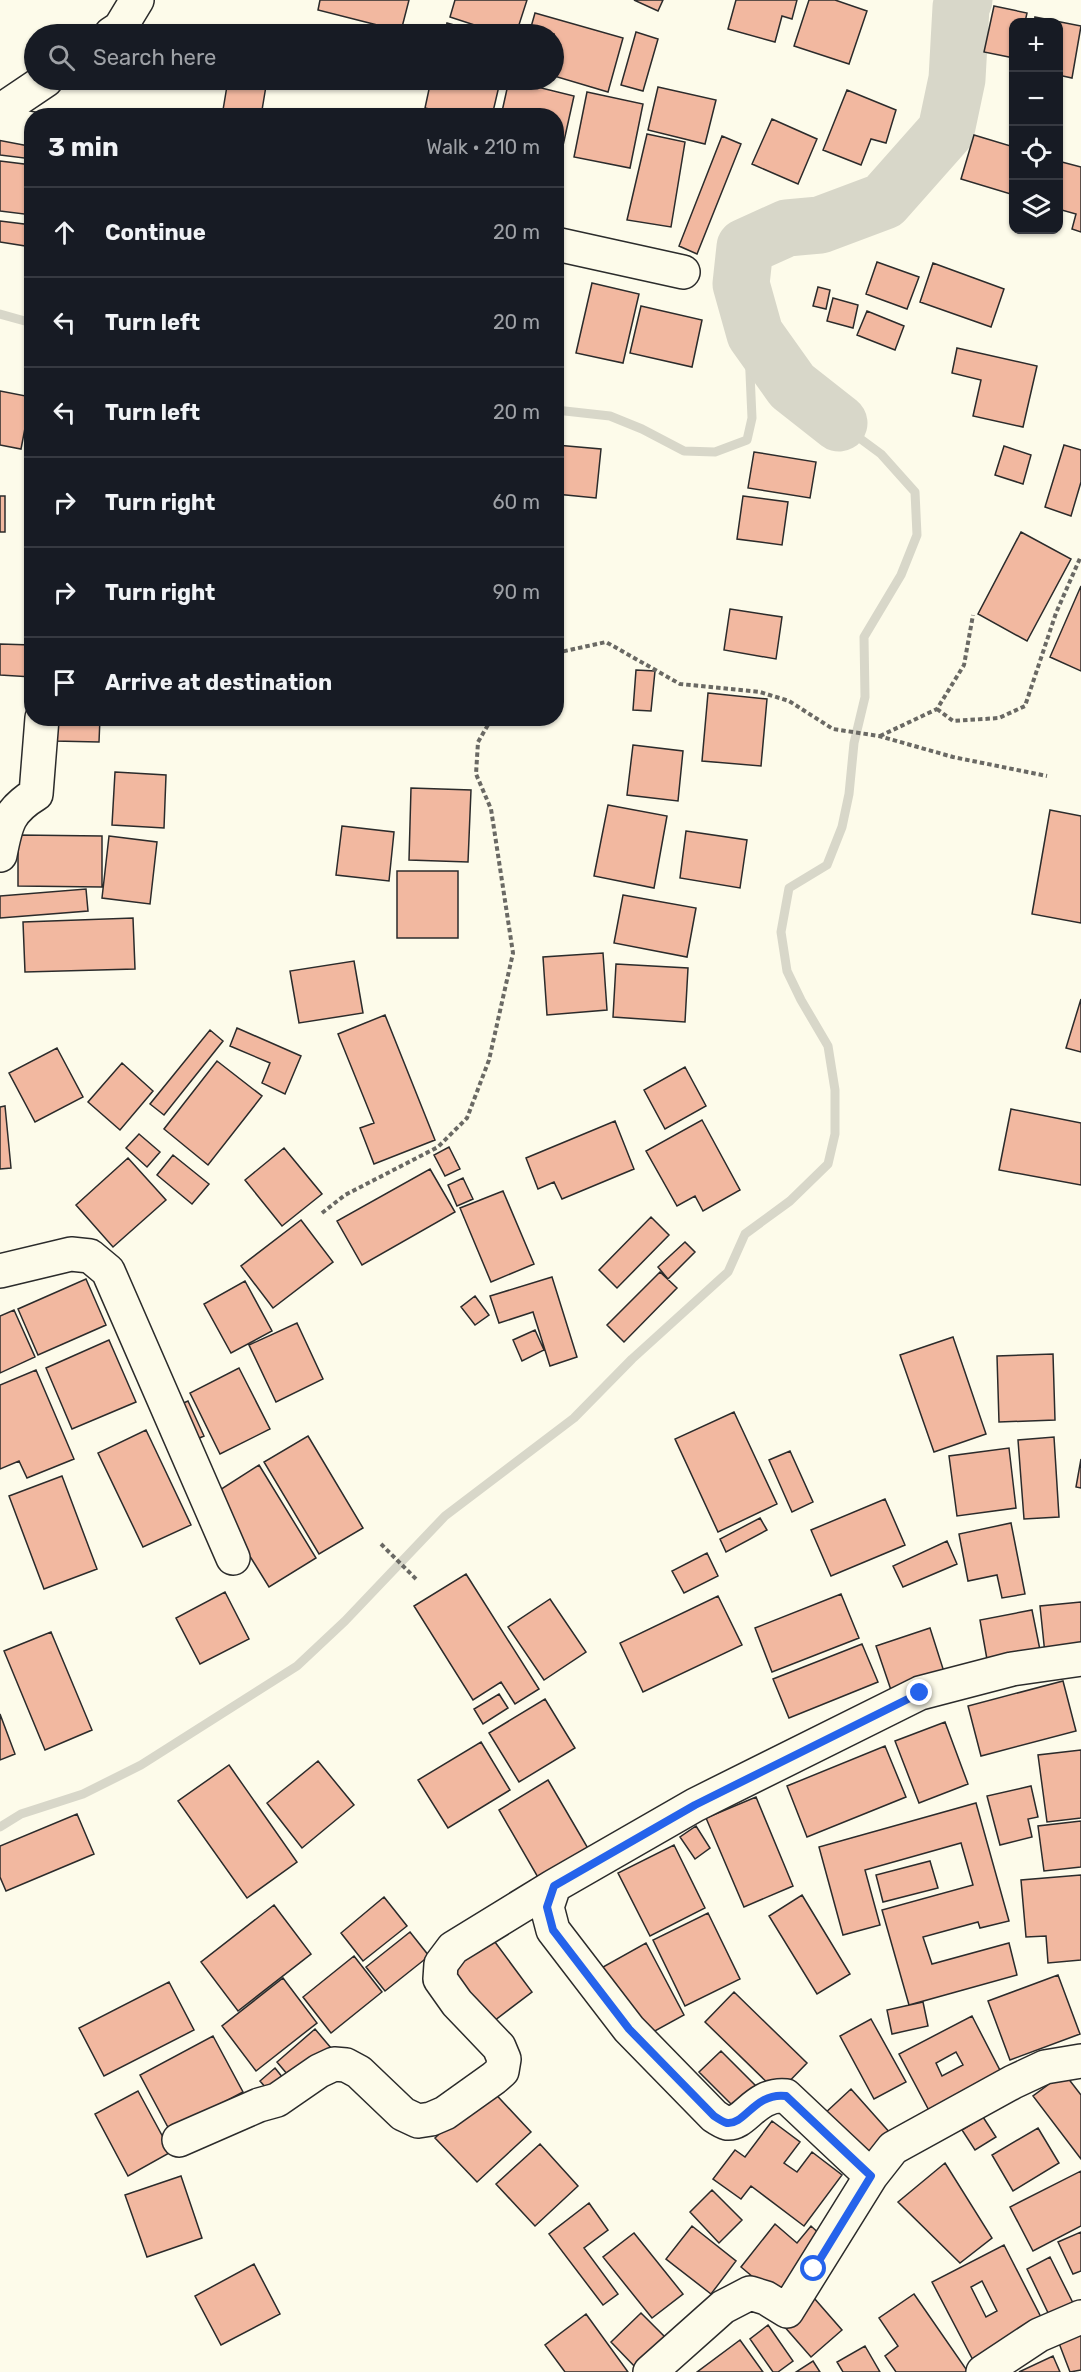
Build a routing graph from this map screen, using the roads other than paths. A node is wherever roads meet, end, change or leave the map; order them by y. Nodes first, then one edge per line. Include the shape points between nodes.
1 (137, 0) edge
2 (122, 24) edge
3 (31, 90) edge
4 (0, 111) edge
5 (0, 123) edge
6 (24, 128) edge
7 (564, 246) edge
8 (683, 272) dead end
9 (41, 726) edge
10 (0, 855) edge
11 (0, 1271) edge
12 (233, 1558) dead end
13 (1081, 1659) edge
14 (554, 1886) junction
15 (1081, 2061) edge
16 (179, 2140) dead end
17 (871, 2176) junction
18 (1081, 2318) edge
19 (650, 2372) edge
20 (983, 2372) edge

1 - 2 street
3 - 4 street
5 - 6 street
7 - 8 street
9 - 10 street via 36,794 11,814
11 - 12 street via 71,1254 90,1256 108,1271
13 - 14 street via 1012,1669 920,1693 695,1805
14 - 16 street via 453,1948 441,1964 440,1979 499,2047 504,2059 502,2071 445,2113 418,2121 403,2114 359,2072 334,2064 277,2100
14 - 17 street via 547,1907 553,1930 629,2029 714,2116 727,2123 737,2121 759,2102 773,2095 786,2096
15 - 17 street via 1045,2067 903,2142 893,2148
17 - 19 street via 787,2311 750,2293 723,2307
18 - 20 street via 1039,2335

